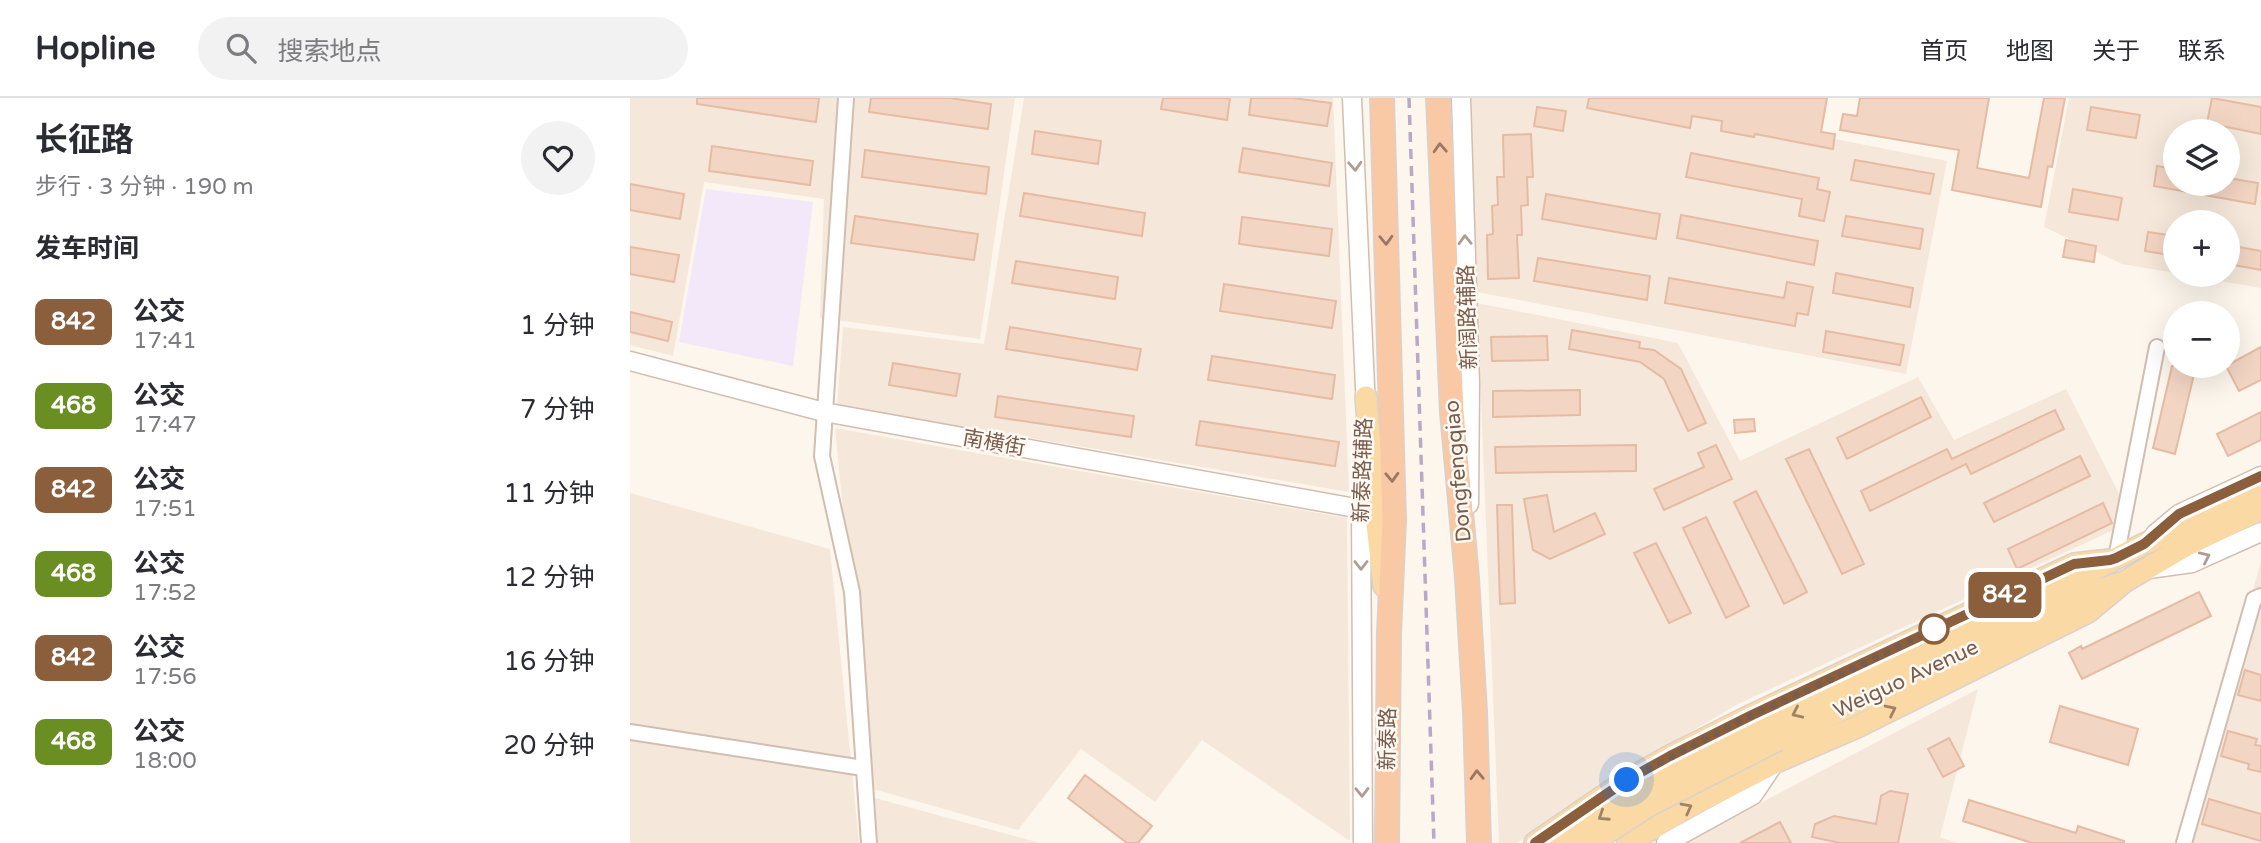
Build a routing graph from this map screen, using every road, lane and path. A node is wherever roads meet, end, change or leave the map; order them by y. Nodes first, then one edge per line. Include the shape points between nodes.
1 (846, 98) edge
2 (1352, 98) edge
3 (1382, 98) edge
4 (1438, 98) edge
5 (1461, 98) edge
6 (2158, 347) dead end
7 (630, 361) edge
8 (1366, 397) junction
9 (824, 412) junction
10 (2261, 475) edge
11 (2261, 490) edge
12 (1361, 509) junction
13 (2261, 509) edge
14 (2261, 532) edge
15 (2183, 537) junction
16 (2144, 544) junction
17 (2113, 559) junction
18 (2146, 569) junction
19 (1467, 578) junction
20 (2124, 582) junction
21 (2084, 586) junction
22 (2261, 596) edge
23 (1390, 634) junction
24 (1767, 727) junction
25 (630, 732) edge
26 (1776, 762) junction
27 (863, 768) junction
28 (869, 843) edge
29 (1363, 843) edge
30 (1387, 843) edge
31 (1479, 843) edge
32 (1535, 843) edge
33 (1562, 843) edge
34 (1591, 843) edge
35 (1628, 843) edge
36 (1666, 843) edge
37 (2184, 843) edge

1 - 9 street
2 -> 8 street, 新泰路辅路
3 -> 23 highway via 1394,520
19 -> 4 highway, Dongfengqiao via 1452,412
19 -> 5 street, 新阔路辅路 via 1469,384
6 - 17 street
7 - 9 street, 南横街
8 - 12 street, 新泰路辅路
8 - 23 main road
9 - 12 street, 南横街
9 - 27 street via 822,456 852,592
10 - 16 street via 2179,514
11 - 15 main road, Weiguo Avenue
12 -> 29 street, 新泰路辅路
13 - 15 main road, Weiguo Avenue
18 -> 14 street via 2192,564
15 - 16 main road, Weiguo Avenue
15 - 18 main road, Weiguo Avenue
16 - 17 main road, Weiguo Avenue
17 - 21 main road, Weiguo Avenue
17 - 24 main road via 2074,564
18 - 20 main road, Weiguo Avenue
31 -> 19 highway, Dongfengqiao
20 - 21 main road, Weiguo Avenue
26 -> 20 main road via 1857,727 2088,612
21 - 24 main road, Weiguo Avenue
22 - 37 street via 2254,599
23 - 30 highway, 新泰路
24 - 26 street
24 - 32 main road via 1627,780
24 -> 33 main road, bridge via 1669,776
24 - 34 main road, bridge
25 - 27 street
35 -> 26 main road
26 - 36 street via 1753,795
27 - 28 street

